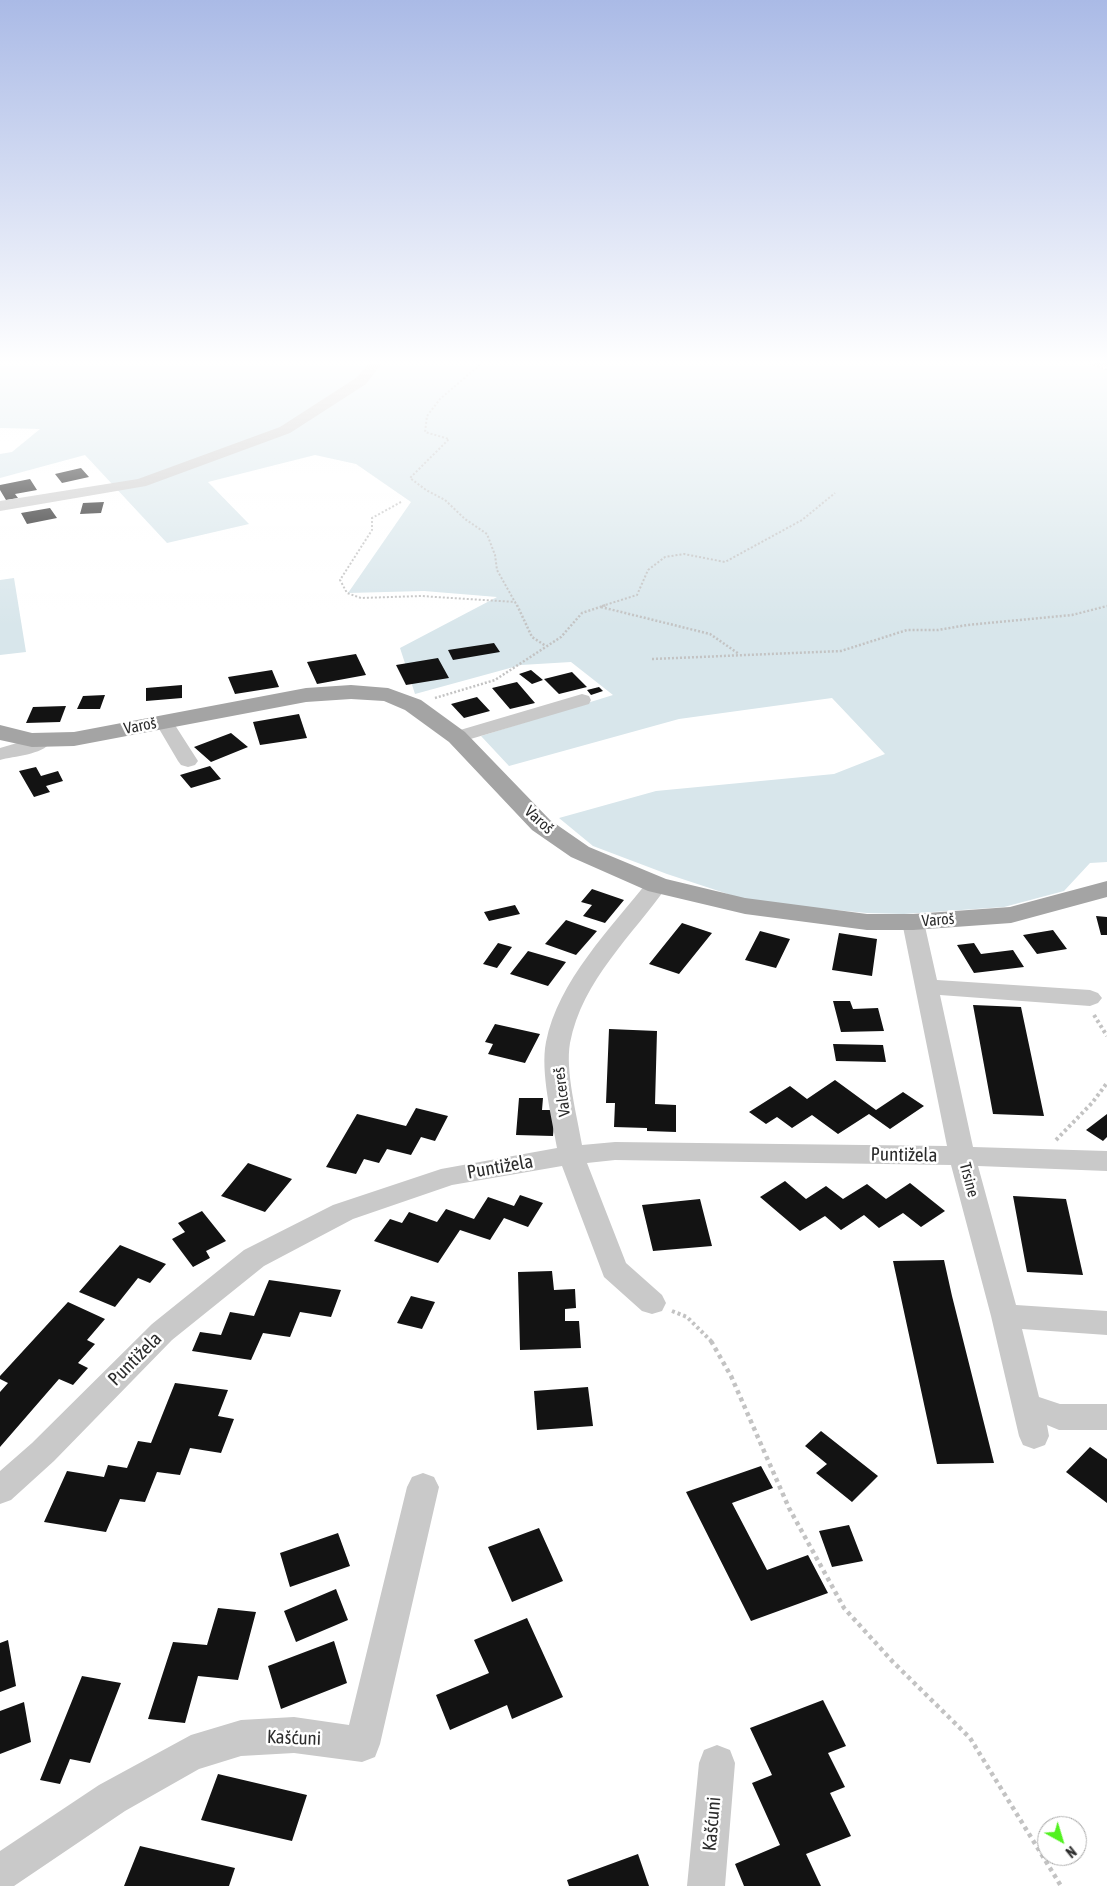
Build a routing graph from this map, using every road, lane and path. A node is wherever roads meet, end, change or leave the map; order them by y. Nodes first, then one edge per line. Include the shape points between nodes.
1 (230, 450) edge
2 (438, 450) edge
3 (835, 493) dead end
4 (401, 502) dead end
5 (0, 506) edge
6 (515, 602) junction
7 (1107, 606) edge
8 (600, 607) junction
9 (546, 646) junction
10 (740, 655) junction
11 (652, 659) dead end
12 (582, 700) dead end
13 (412, 705) junction
14 (164, 722) junction
15 (0, 732) edge
16 (457, 737) junction
17 (41, 742) junction
18 (0, 754) edge
19 (188, 762) dead end
20 (657, 885) junction
21 (1107, 889) edge
22 (913, 922) junction
23 (928, 987) junction
24 (1092, 1007) joint
25 (1107, 1036) edge
26 (1107, 1082) edge
27 (571, 1155) junction
28 (962, 1156) junction
29 (1037, 1158) junction
30 (1107, 1161) edge
31 (652, 1303) joint
32 (1005, 1316) junction
33 (1107, 1323) edge
34 (1027, 1405) junction
35 (1107, 1416) edge
36 (1034, 1436) dead end
37 (423, 1487) dead end
38 (0, 1490) edge
39 (717, 1763) dead end
40 (0, 1873) edge
41 (706, 1886) edge
42 (1061, 1886) edge

1 - 5 street via 141,482
2 - 6 path via 410,478 446,500 487,534 497,570
3 - 8 path via 802,520 725,562 697,554 667,555 648,570 637,595
4 - 6 path via 372,518 372,530 340,580 348,593 361,598 421,596
6 - 9 path via 532,637
7 - 10 path via 1072,615 938,630 907,630 841,651
8 - 9 path via 582,613 561,637
8 - 10 path via 710,634
9 - 13 path via 495,680
10 - 11 path
12 - 16 street
13 - 14 main road, Varoš via 388,695 351,692 306,695
13 - 16 main road, Varoš
14 - 17 main road, Varoš via 86,738
14 - 19 street
15 - 17 main road, Varoš via 21,740
16 - 20 main road, Varoš via 541,825 580,852
17 - 18 street
20 - 22 main road, Varoš via 744,906 867,922
20 - 27 street, Valcereš via 590,970 572,1002 558,1042 558,1077
21 - 22 main road, Varoš via 1011,915
22 - 23 street, Trsine
23 - 24 street
23 - 28 street, Trsine
24 - 25 path
26 - 29 path via 1092,1104
27 - 28 street, Puntižela via 615,1151
27 - 31 street, Valcereš via 614,1269
27 - 38 street, Puntižela via 450,1176 343,1212 254,1258 162,1332 43,1452
28 - 29 street, Puntižela
28 - 32 street, Trsine
29 - 30 street, Puntižela
31 - 42 path via 687,1317 714,1344 788,1508 844,1608 970,1738
32 - 33 street
32 - 34 street, Trsine
34 - 35 street via 1059,1417
34 - 36 street, Trsine
37 - 40 street, Kašćuni via 362,1744 294,1735 241,1738 191,1753 112,1798
39 - 41 street, Kašćuni

